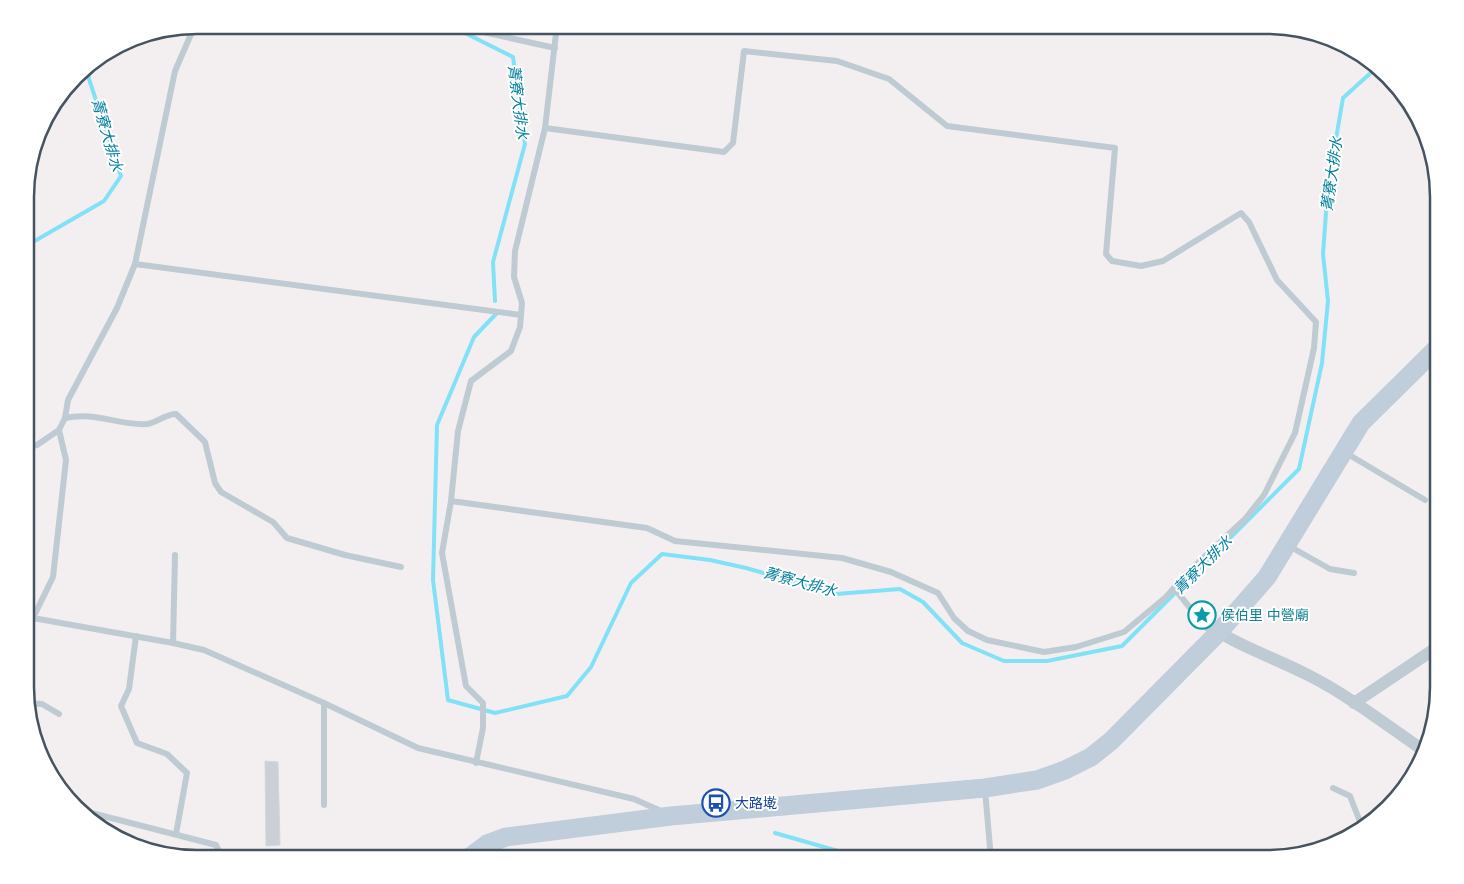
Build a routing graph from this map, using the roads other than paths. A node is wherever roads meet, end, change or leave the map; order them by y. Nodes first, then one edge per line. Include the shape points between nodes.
1 (191, 34) edge
2 (492, 34) edge
3 (556, 34) edge
4 (555, 48) junction
5 (545, 128) junction
6 (135, 264) junction
7 (521, 315) junction
8 (1430, 355) edge
9 (65, 418) junction
10 (59, 430) junction
11 (34, 446) edge
12 (1343, 451) junction
13 (1425, 500) dead end
14 (451, 501) junction
15 (1288, 546) junction
16 (175, 555) dead end
17 (401, 567) dead end
18 (1354, 573) dead end
19 (1175, 590) junction
20 (34, 616) edge
21 (34, 618) edge
22 (1200, 619) joint
23 (1218, 633) junction
24 (136, 636) junction
25 (173, 643) junction
26 (1430, 652) edge
27 (324, 703) junction
28 (1354, 703) junction
29 (35, 704) edge
30 (59, 714) dead end
31 (1419, 747) edge
32 (476, 763) junction
33 (985, 788) junction
34 (1333, 788) dead end
35 (324, 805) dead end
36 (93, 813) edge
37 (671, 816) junction
38 (1360, 821) edge
39 (176, 834) junction
40 (218, 850) edge
41 (479, 850) edge
42 (990, 850) edge

1 - 6 lane via 175,71
2 - 4 lane
3 - 4 lane
4 - 5 lane
5 - 7 lane via 516,251 514,277 522,303
5 - 19 lane via 724,152 733,143 744,51 837,61 889,79 947,126 1115,148 1106,254 1112,261 1141,266 1163,261 1241,213 1249,222 1277,280 1316,322 1314,348 1295,433 1264,495 1245,519
6 - 7 lane
6 - 9 lane via 118,308 68,400
7 - 14 lane via 511,351 471,381 458,430
8 - 12 street via 1362,423
9 - 10 lane
9 - 17 lane via 80,415 148,424 168,414 176,414 205,442 215,483 221,492 273,522 287,538
10 - 11 lane
10 - 20 lane via 66,460 53,577
12 - 13 lane
12 - 15 street
14 - 19 lane via 647,528 675,541 842,558 891,572 938,593 954,618 968,631 987,640 1044,652 1076,647 1124,632
14 - 32 lane via 442,553 466,686 483,702 483,728
15 - 18 lane via 1330,569
15 - 23 street via 1267,577
16 - 25 lane
19 - 22 lane
21 - 24 lane
22 - 23 street
23 - 28 street via 1309,675
23 - 33 street via 1111,741 1091,757 1037,780
24 - 25 lane
24 - 39 lane via 129,689 121,706 137,743 167,754 187,773
25 - 27 lane via 204,650
26 - 28 street
27 - 32 lane via 418,748
27 - 35 lane
28 - 31 street
29 - 30 lane
32 - 37 lane via 634,799
33 - 37 street
33 - 42 lane
34 - 38 lane via 1350,796
36 - 39 lane
37 - 41 street via 506,837
39 - 40 lane via 216,845

